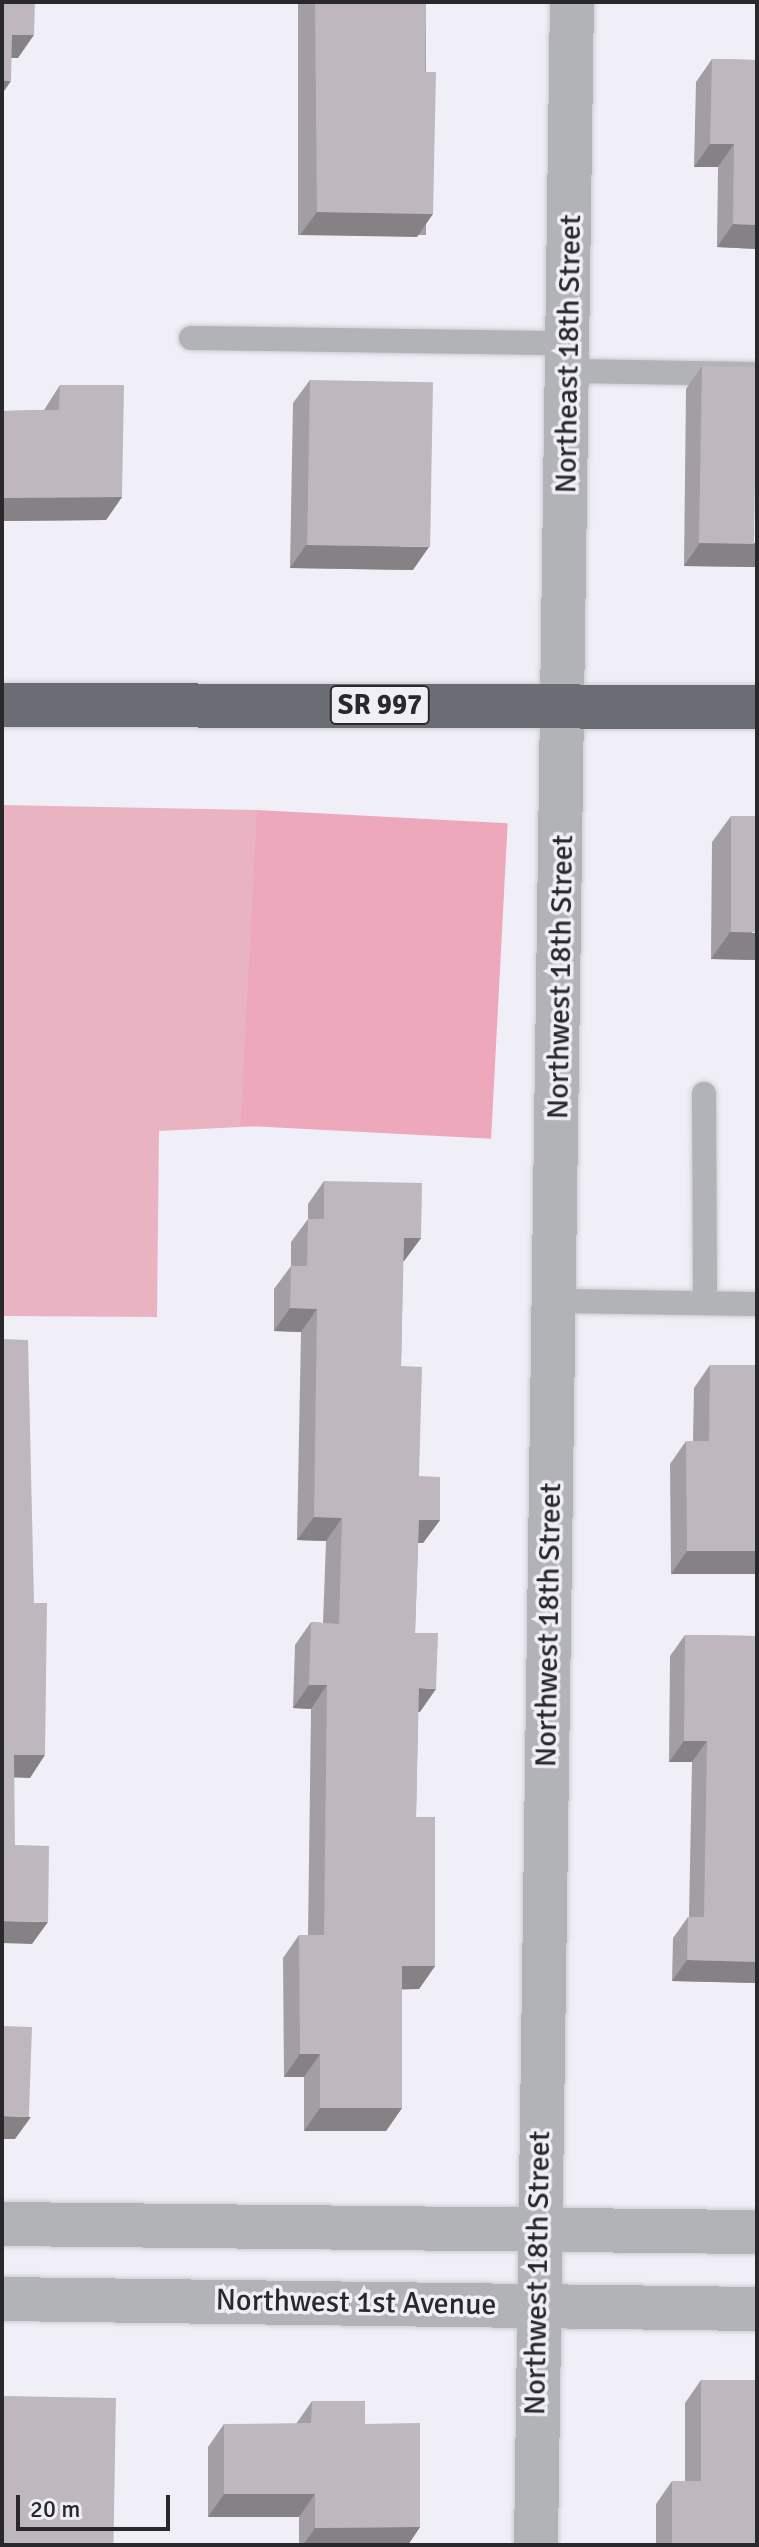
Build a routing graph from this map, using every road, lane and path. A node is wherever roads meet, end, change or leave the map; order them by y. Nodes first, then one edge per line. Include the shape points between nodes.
1 (572, 2) edge
2 (191, 338) dead end
3 (569, 357) junction
4 (757, 374) edge
5 (2, 705) edge
6 (567, 705) junction
7 (757, 707) edge
8 (704, 1094) dead end
9 (555, 1301) junction
10 (705, 1303) junction
11 (757, 1304) edge
12 (2, 2224) edge
13 (538, 2230) junction
14 (757, 2232) edge
15 (2, 2299) edge
16 (536, 2305) junction
17 (757, 2309) edge
18 (536, 2545) edge

1 - 3 street, Northeast 18th Street
2 - 3 lane
3 - 4 lane
3 - 6 street, Northeast 18th Street
5 - 6 highway, SR 997
6 - 7 highway, SR 997
6 - 9 street, Northwest 18th Street
8 - 10 lane
9 - 10 lane
9 - 13 street, Northwest 18th Street
10 - 11 lane
12 - 13 street
13 - 14 street
13 - 16 street, Northwest 18th Street
15 - 16 street, Northwest 1st Avenue
16 - 17 street, Northwest 1st Avenue
16 - 18 street, Northwest 18th Street

